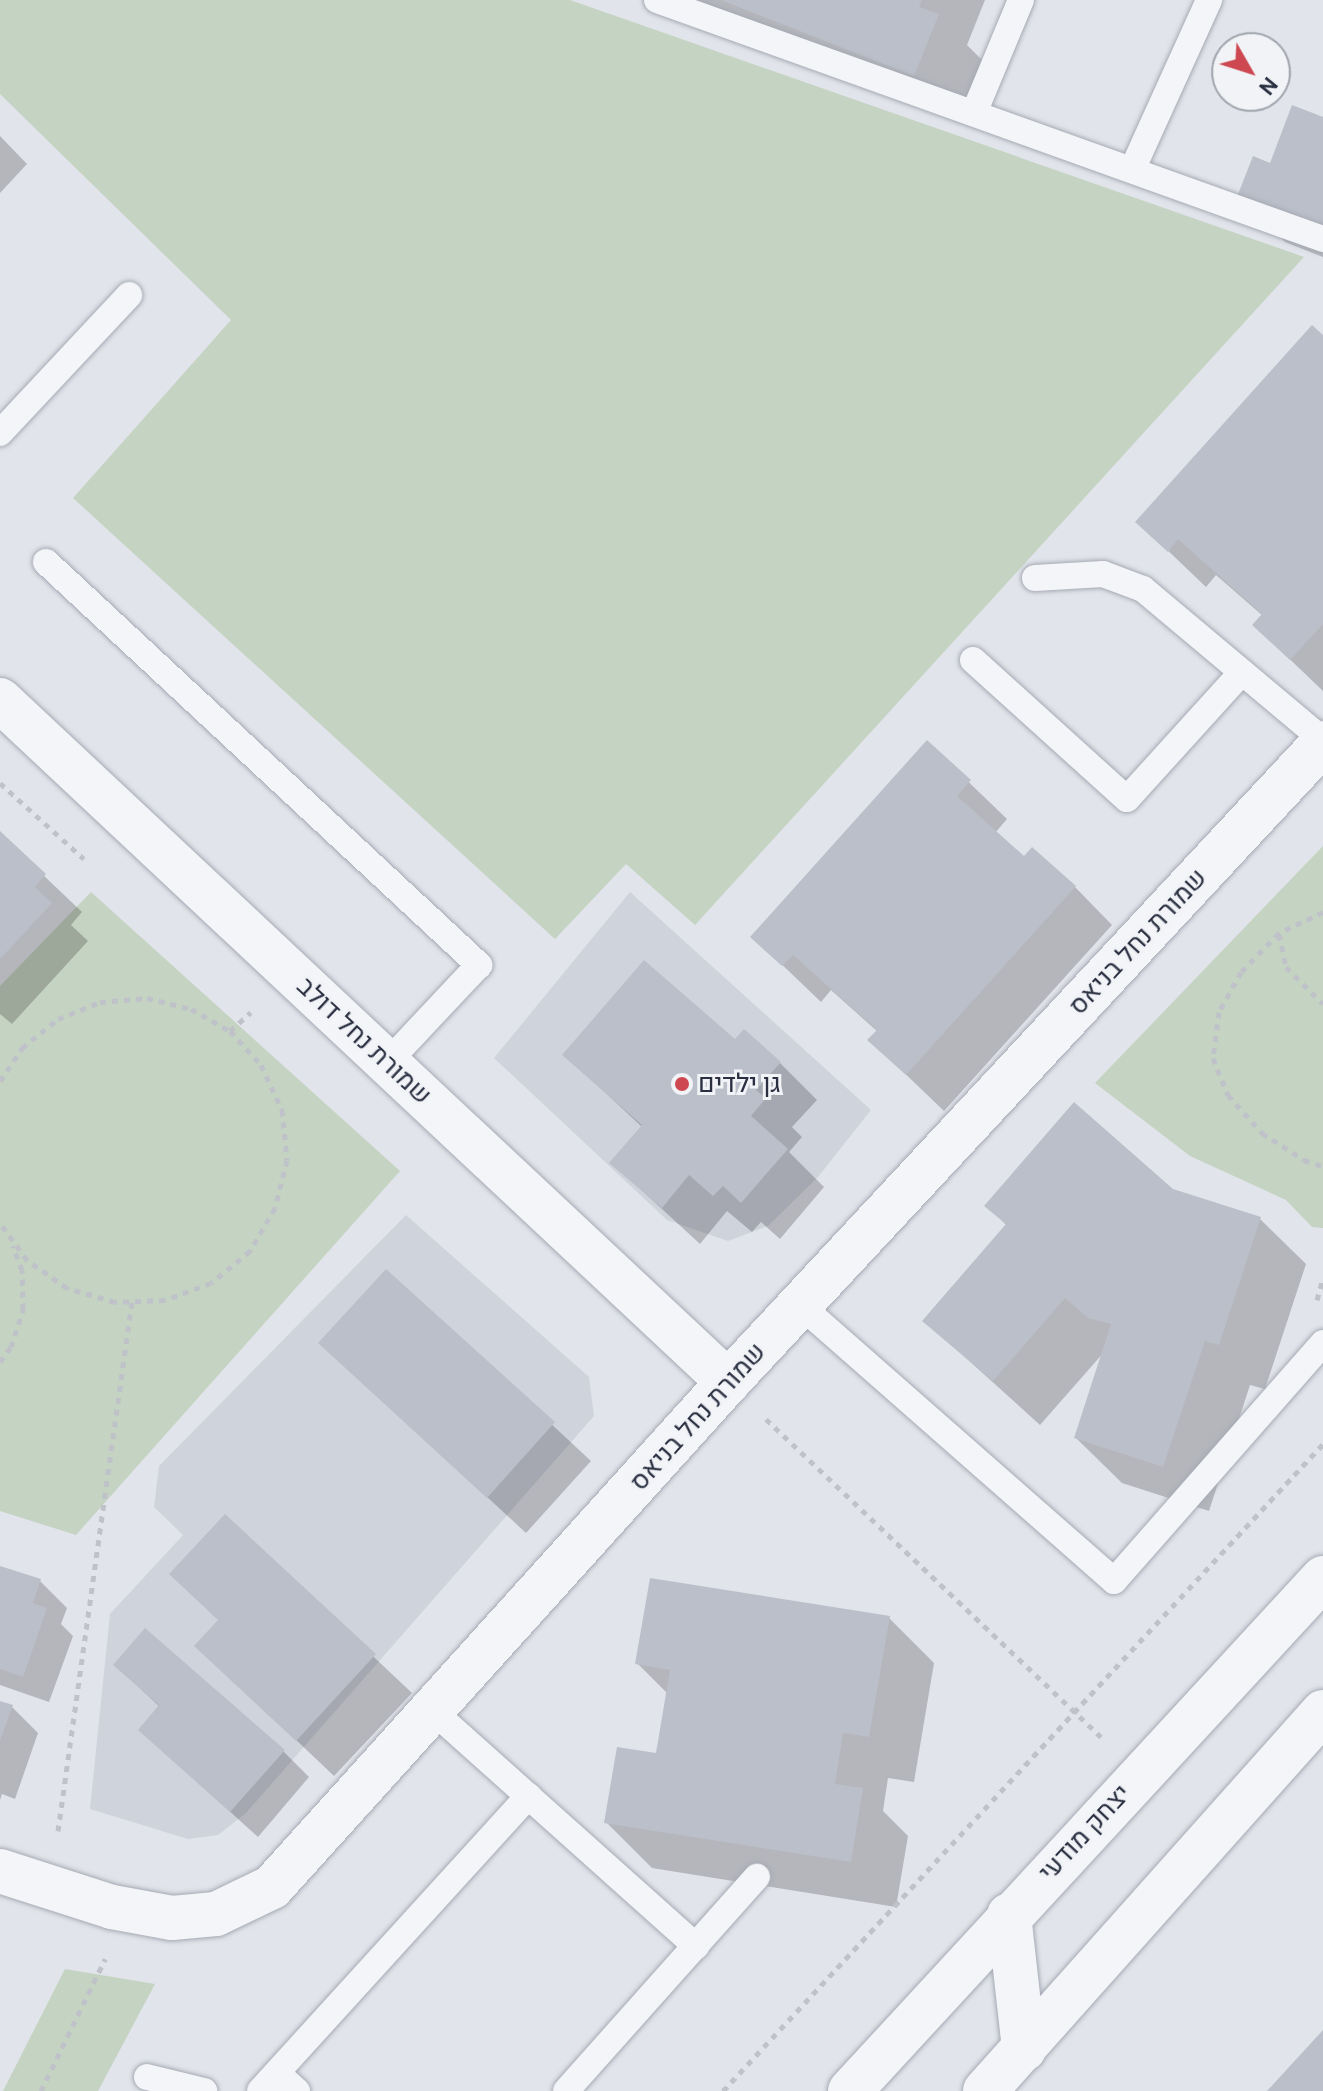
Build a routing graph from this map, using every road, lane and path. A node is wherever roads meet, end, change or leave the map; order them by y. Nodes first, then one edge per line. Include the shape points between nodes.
1 (657, 0) edge
2 (1021, 0) edge
3 (1209, 0) edge
4 (974, 113) junction
5 (1132, 170) junction
6 (1323, 239) edge
7 (129, 295) dead end
8 (0, 433) edge
9 (46, 562) dead end
10 (1035, 578) dead end
11 (973, 660) dead end
12 (1242, 672) junction
13 (0, 700) edge
14 (1323, 742) edge
15 (1323, 912) edge
16 (1279, 933) junction
17 (1323, 1004) edge
18 (261, 1021) dead end
19 (230, 1031) junction
20 (387, 1063) junction
21 (0, 1081) edge
22 (1323, 1166) edge
23 (0, 1223) edge
24 (132, 1302) junction
25 (800, 1305) junction
26 (1323, 1343) edge
27 (0, 1362) edge
28 (728, 1382) junction
29 (1323, 1444) edge
30 (1323, 1578) edge
31 (433, 1711) junction
32 (1075, 1712) junction
33 (1323, 1712) edge
34 (1140, 1774) junction
35 (528, 1796) junction
36 (0, 1871) edge
37 (757, 1877) dead end
38 (50, 1887) junction
39 (128, 1910) junction
40 (1009, 1915) junction
41 (696, 1946) junction
42 (1024, 2049) junction
43 (147, 2077) dead end
44 (268, 2082) edge
45 (41, 2091) edge
46 (204, 2091) edge
47 (297, 2091) edge
48 (566, 2091) edge
49 (723, 2091) edge
50 (850, 2091) edge
51 (985, 2091) edge

1 - 4 lane
2 - 4 lane
3 - 5 lane
4 - 5 lane
5 - 6 lane
7 - 8 lane
9 - 20 lane via 479,965
10 - 12 lane via 1103,574 1143,589
11 - 12 lane via 1127,799
12 - 14 lane
13 - 20 street, שמורת נחל דולב
14 - 25 street, שמורת נחל בניאס
15 - 16 path
16 - 17 path via 1286,967
16 - 22 path via 1241,972 1219,1012 1213,1058 1228,1095 1262,1133
18 - 19 path via 250,1011
19 - 21 path via 191,1009 147,998 100,1002 58,1019 22,1048
19 - 24 path via 261,1065 282,1110 287,1160 275,1208 250,1251 211,1283 165,1300
20 - 28 street, שמורת נחל דולב
23 - 24 path via 27,1260 67,1288
23 - 27 path via 22,1270 23,1309 11,1347
24 - 38 path
25 - 26 lane via 1114,1581
25 - 28 street, שמורת נחל בניאס
28 - 31 street, שמורת נחל בניאס
28 - 32 path
29 - 32 path
30 - 34 street, יצחק מודעי
31 - 35 lane
31 - 39 street, שמורת נחל בניאס via 272,1887 216,1914 172,1918
32 - 34 path
32 - 49 path
33 - 42 street
34 - 40 street, יצחק מודעי
35 - 41 lane
35 - 44 lane
36 - 38 street, שמורת נחל בניאס
37 - 41 lane
38 - 39 street, שמורת נחל בניאס
39 - 45 path
40 - 42 street
40 - 50 street, יצחק מודעי
41 - 48 lane
42 - 51 street
43 - 46 lane
44 - 47 lane

